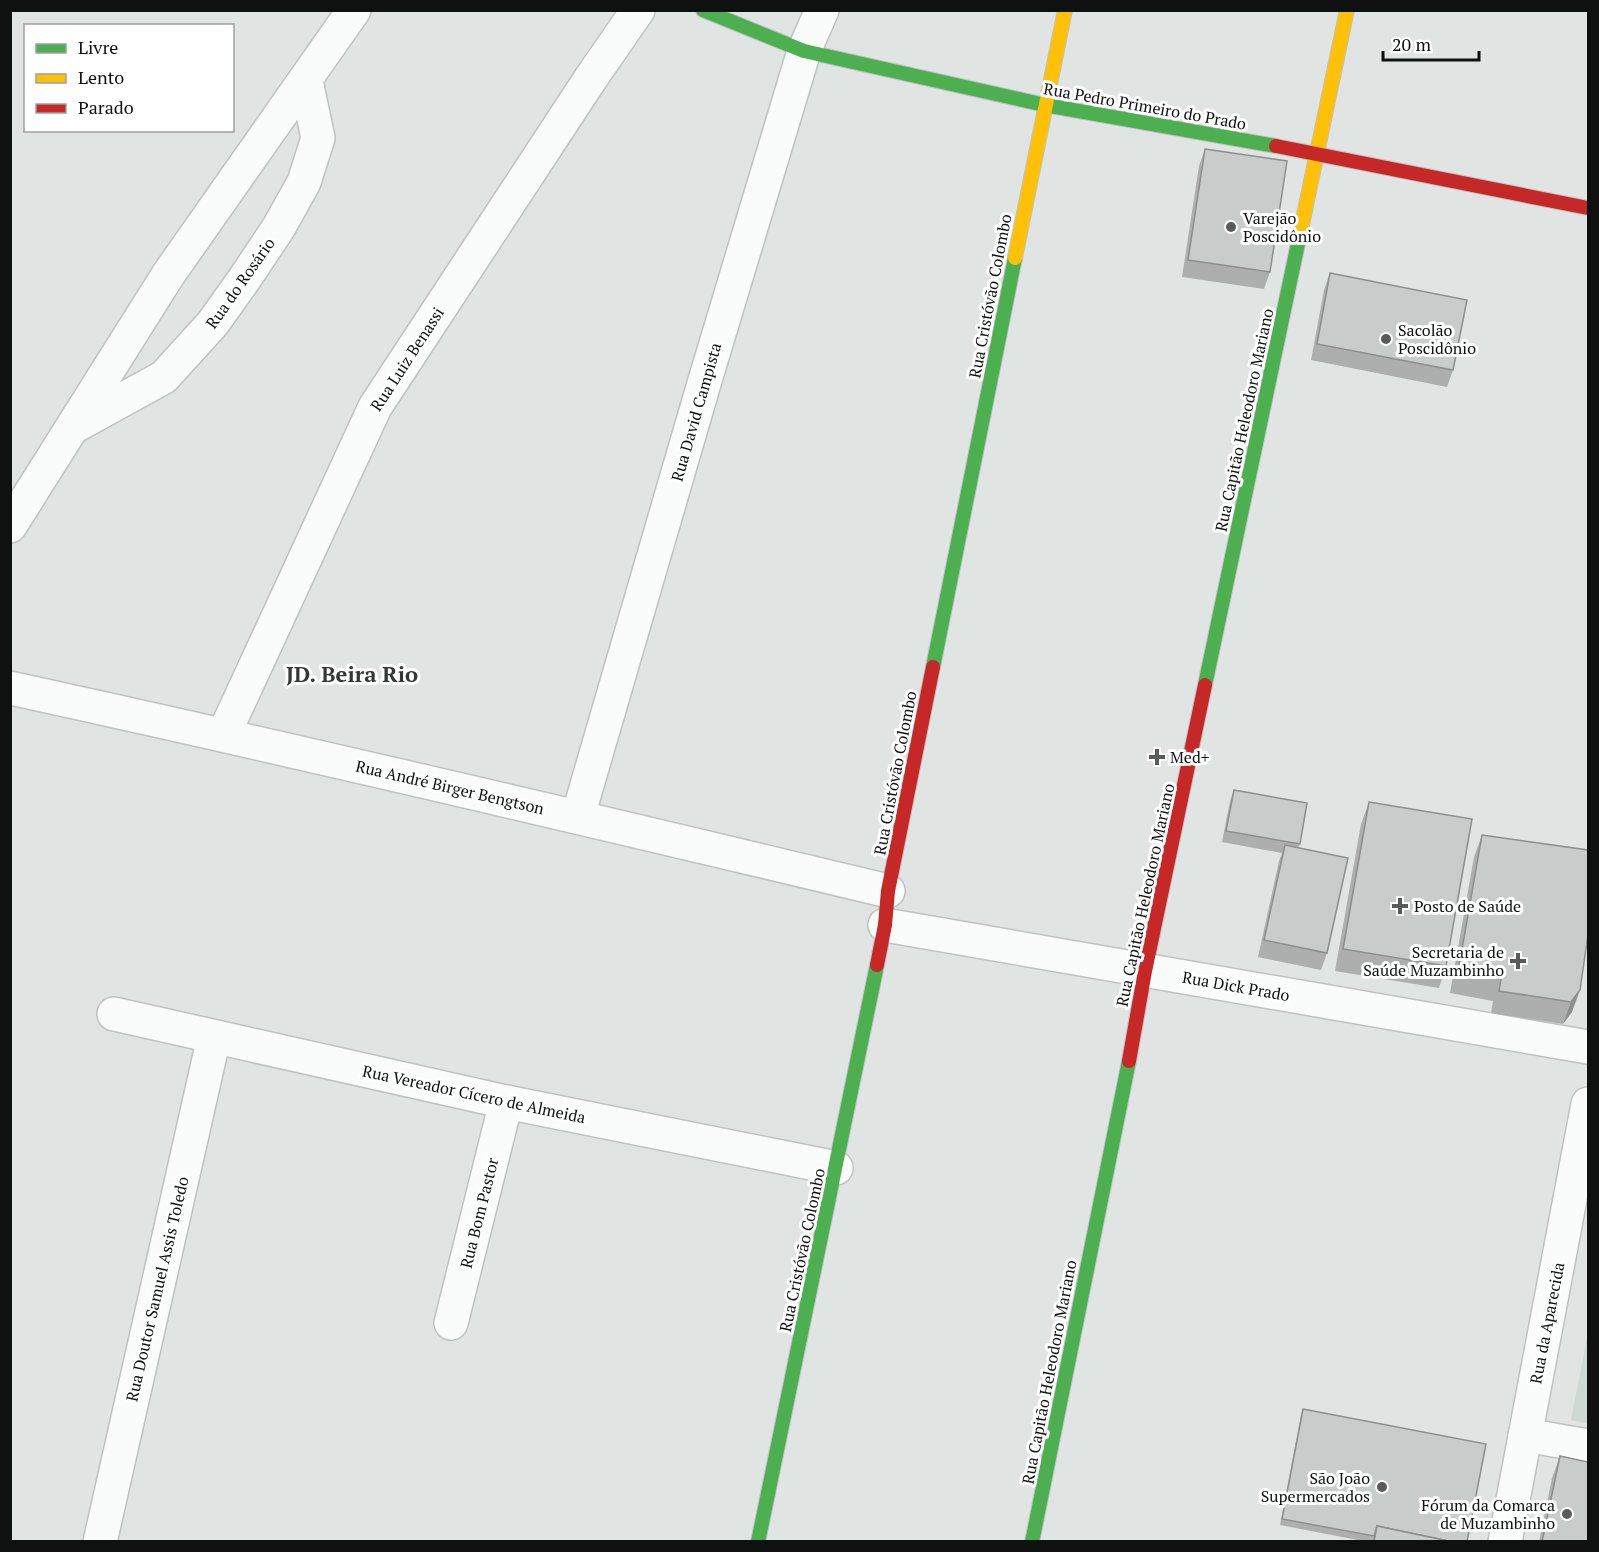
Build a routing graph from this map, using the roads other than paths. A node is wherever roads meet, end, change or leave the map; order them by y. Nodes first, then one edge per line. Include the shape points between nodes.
1 (354, 10) edge
2 (638, 10) edge
3 (703, 10) edge
4 (822, 10) edge
5 (1065, 10) edge
6 (1347, 10) edge
7 (796, 48) junction
8 (306, 81) junction
9 (1045, 105) junction
10 (1318, 153) junction
11 (1588, 208) edge
12 (74, 427) junction
13 (10, 526) edge
14 (10, 688) edge
15 (224, 734) junction
16 (578, 816) junction
17 (888, 891) junction
18 (885, 925) junction
19 (1145, 970) junction
20 (114, 1014) dead end
21 (214, 1037) junction
22 (1588, 1047) edge
23 (506, 1102) junction
24 (1588, 1104) edge
25 (836, 1168) junction
26 (451, 1323) dead end
27 (1525, 1435) junction
28 (1588, 1446) edge
29 (100, 1542) edge
30 (758, 1542) edge
31 (1032, 1542) edge
32 (1505, 1542) edge

1 - 8 street, Rua do Rosário
2 - 15 street, Rua Luiz Benassi via 375,407
3 - 7 street, Rua Pedro Primeiro do Prado
4 - 7 street, Rua David Campista
5 - 9 street, Rua Cristóvão Colombo
6 - 10 street, Rua Capitão Heleodoro Mariano
7 - 9 street, Rua Pedro Primeiro do Prado
7 - 16 street, Rua David Campista via 703,387
8 - 12 street, Rua do Rosário via 168,275
8 - 12 street, Rua do Rosário via 318,138 304,182 245,278 213,323 164,378
9 - 10 street, Rua Pedro Primeiro do Prado
9 - 17 street, Rua Cristóvão Colombo
10 - 11 street, Rua Pedro Primeiro do Prado
10 - 19 street, Rua Capitão Heleodoro Mariano
12 - 13 street, Rua do Rosário
14 - 15 street, Rua André Birger Bengtson
15 - 16 street, Rua André Birger Bengtson
16 - 17 street, Rua André Birger Bengtson
17 - 18 street, Rua Cristóvão Colombo
18 - 19 street, Rua Dick Prado
18 - 25 street, Rua Cristóvão Colombo
19 - 22 street, Rua Dick Prado
19 - 31 street, Rua Capitão Heleodoro Mariano
20 - 21 street, Rua Vereador Cícero de Almeida
21 - 23 street, Rua Vereador Cícero de Almeida
21 - 29 street, Rua Doutor Samuel Assis Toledo
23 - 25 street, Rua Vereador Cícero de Almeida
23 - 26 street, Rua Bom Pastor
24 - 27 street, Rua da Aparecida
25 - 30 street, Rua Cristóvão Colombo
27 - 28 street
27 - 32 street, Rua da Aparecida

